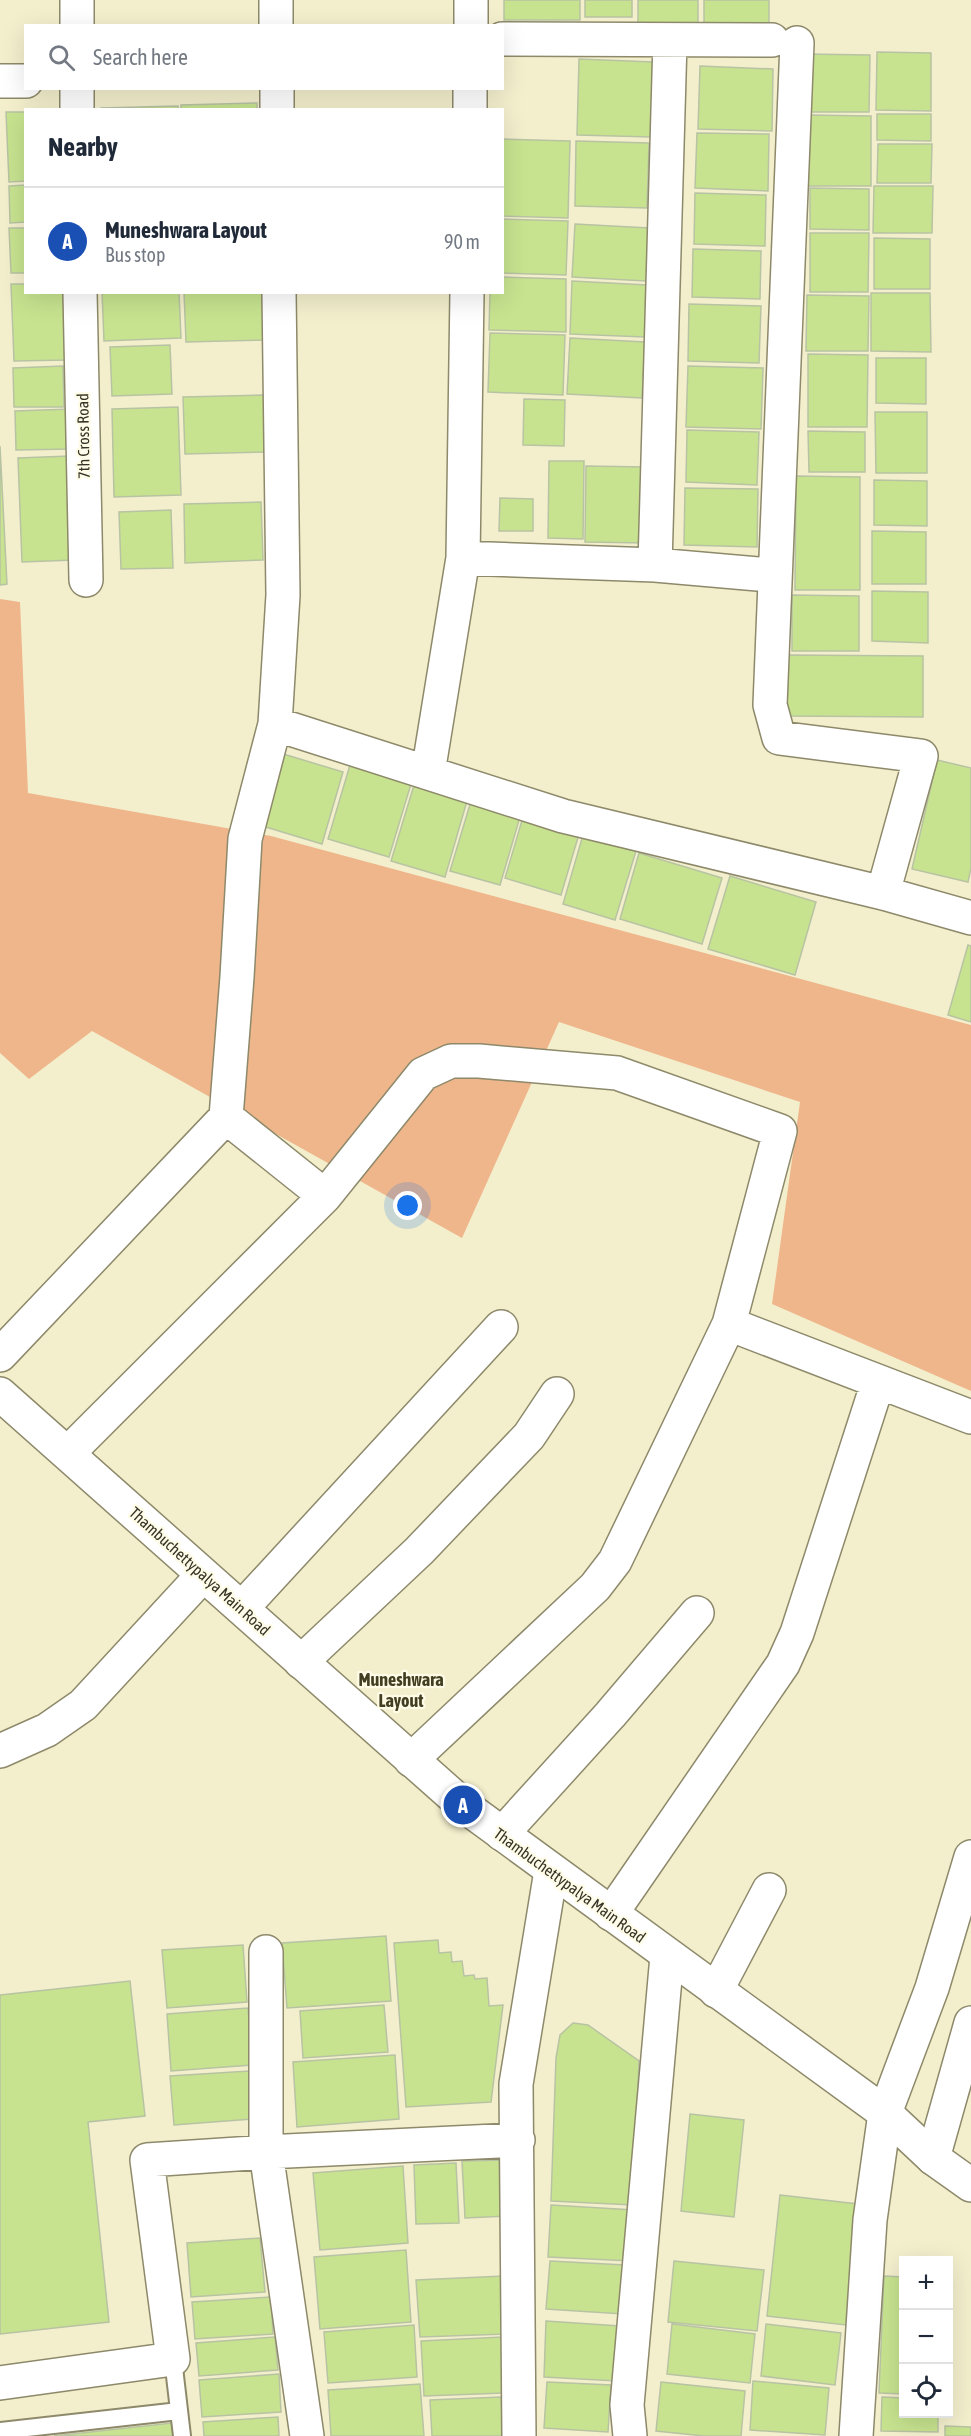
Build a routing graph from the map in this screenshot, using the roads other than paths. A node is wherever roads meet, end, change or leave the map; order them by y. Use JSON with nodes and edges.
{"nodes":[{"id":1,"x":77,"y":0,"type":"edge"},
{"id":2,"x":276,"y":0,"type":"edge"},
{"id":3,"x":471,"y":0,"type":"edge"},
{"id":4,"x":77,"y":24,"type":"edge"},
{"id":5,"x":276,"y":24,"type":"edge"},
{"id":6,"x":471,"y":24,"type":"edge"},
{"id":7,"x":504,"y":39,"type":"edge"},
{"id":8,"x":670,"y":40,"type":"junction"},
{"id":9,"x":0,"y":81,"type":"edge"},
{"id":10,"x":24,"y":81,"type":"edge"},
{"id":11,"x":77,"y":90,"type":"edge"},
{"id":12,"x":277,"y":90,"type":"edge"},
{"id":13,"x":470,"y":90,"type":"edge"},
{"id":14,"x":77,"y":108,"type":"edge"},
{"id":15,"x":277,"y":108,"type":"edge"},
{"id":16,"x":470,"y":108,"type":"edge"},
{"id":17,"x":81,"y":294,"type":"edge"},
{"id":18,"x":279,"y":294,"type":"edge"},
{"id":19,"x":467,"y":294,"type":"edge"},
{"id":20,"x":463,"y":558,"type":"junction"},
{"id":21,"x":655,"y":565,"type":"junction"},
{"id":22,"x":758,"y":574,"type":"dead end"},
{"id":23,"x":86,"y":580,"type":"dead end"},
{"id":24,"x":275,"y":724,"type":"junction"},
{"id":25,"x":428,"y":773,"type":"junction"},
{"id":26,"x":883,"y":893,"type":"junction"},
{"id":27,"x":971,"y":918,"type":"edge"},
{"id":28,"x":226,"y":1117,"type":"junction"},
{"id":29,"x":325,"y":1196,"type":"junction"},
{"id":30,"x":729,"y":1324,"type":"junction"},
{"id":31,"x":501,"y":1327,"type":"dead end"},
{"id":32,"x":0,"y":1355,"type":"edge"},
{"id":33,"x":878,"y":1382,"type":"junction"},
{"id":34,"x":0,"y":1394,"type":"edge"},
{"id":35,"x":557,"y":1394,"type":"dead end"},
{"id":36,"x":971,"y":1417,"type":"edge"},
{"id":37,"x":68,"y":1453,"type":"junction"},
{"id":38,"x":204,"y":1575,"type":"junction"},
{"id":39,"x":242,"y":1608,"type":"junction"},
{"id":40,"x":697,"y":1613,"type":"dead end"},
{"id":41,"x":301,"y":1662,"type":"junction"},
{"id":42,"x":0,"y":1751,"type":"edge"},
{"id":43,"x":411,"y":1760,"type":"junction"},
{"id":44,"x":502,"y":1834,"type":"junction"},
{"id":45,"x":971,"y":1857,"type":"edge"},
{"id":46,"x":551,"y":1871,"type":"junction"},
{"id":47,"x":769,"y":1890,"type":"dead end"},
{"id":48,"x":611,"y":1914,"type":"junction"},
{"id":49,"x":266,"y":1952,"type":"dead end"},
{"id":50,"x":667,"y":1956,"type":"junction"},
{"id":51,"x":716,"y":1991,"type":"junction"},
{"id":52,"x":971,"y":2023,"type":"edge"},
{"id":53,"x":885,"y":2113,"type":"junction"},
{"id":54,"x":518,"y":2140,"type":"junction"},
{"id":55,"x":266,"y":2152,"type":"junction"},
{"id":56,"x":933,"y":2158,"type":"junction"},
{"id":57,"x":971,"y":2185,"type":"edge"},
{"id":58,"x":173,"y":2359,"type":"junction"},
{"id":59,"x":0,"y":2383,"type":"edge"},
{"id":60,"x":179,"y":2411,"type":"junction"},
{"id":61,"x":0,"y":2431,"type":"edge"},
{"id":62,"x":182,"y":2436,"type":"edge"},
{"id":63,"x":307,"y":2436,"type":"edge"},
{"id":64,"x":519,"y":2436,"type":"edge"},
{"id":65,"x":630,"y":2436,"type":"edge"},
{"id":66,"x":856,"y":2436,"type":"edge"}],
"edges":[{"from":1,"to":4,"type":"street"},
{"from":2,"to":5,"type":"street"},
{"from":3,"to":6,"type":"street"},
{"from":7,"to":8,"type":"street"},
{"from":8,"to":21,"type":"street"},
{"from":8,"to":26,"type":"street"},
{"from":9,"to":10,"type":"street"},
{"from":11,"to":14,"type":"street"},
{"from":12,"to":15,"type":"street"},
{"from":13,"to":16,"type":"street"},
{"from":17,"to":23,"type":"street","name":"7th Cross Road"},
{"from":18,"to":24,"type":"street"},
{"from":19,"to":20,"type":"street"},
{"from":20,"to":21,"type":"street"},
{"from":20,"to":25,"type":"street"},
{"from":21,"to":22,"type":"street"},
{"from":24,"to":25,"type":"street"},
{"from":24,"to":28,"type":"street"},
{"from":25,"to":26,"type":"street"},
{"from":26,"to":27,"type":"street"},
{"from":28,"to":29,"type":"street"},
{"from":28,"to":32,"type":"street"},
{"from":29,"to":30,"type":"street"},
{"from":29,"to":37,"type":"street"},
{"from":30,"to":33,"type":"street"},
{"from":30,"to":43,"type":"street"},
{"from":31,"to":39,"type":"street"},
{"from":33,"to":36,"type":"street"},
{"from":33,"to":48,"type":"street"},
{"from":34,"to":37,"type":"street","name":"Thambuchettypalya Main Road"},
{"from":35,"to":41,"type":"street"},
{"from":37,"to":38,"type":"street","name":"Thambuchettypalya Main Road"},
{"from":38,"to":39,"type":"street","name":"Thambuchettypalya Main Road"},
{"from":38,"to":42,"type":"street"},
{"from":39,"to":41,"type":"street","name":"Thambuchettypalya Main Road"},
{"from":40,"to":44,"type":"street"},
{"from":41,"to":43,"type":"street","name":"Thambuchettypalya Main Road"},
{"from":43,"to":44,"type":"street","name":"Thambuchettypalya Main Road"},
{"from":44,"to":46,"type":"street","name":"Thambuchettypalya Main Road"},
{"from":45,"to":53,"type":"street"},
{"from":46,"to":48,"type":"street","name":"Thambuchettypalya Main Road"},
{"from":46,"to":54,"type":"street"},
{"from":47,"to":51,"type":"street"},
{"from":48,"to":50,"type":"street","name":"Thambuchettypalya Main Road"},
{"from":49,"to":55,"type":"street"},
{"from":50,"to":51,"type":"street","name":"Thambuchettypalya Main Road"},
{"from":50,"to":65,"type":"street"},
{"from":51,"to":53,"type":"street","name":"Thambuchettypalya Main Road"},
{"from":52,"to":56,"type":"street"},
{"from":53,"to":56,"type":"street","name":"Thambuchettypalya Main Road"},
{"from":53,"to":66,"type":"street"},
{"from":54,"to":55,"type":"street"},
{"from":54,"to":64,"type":"street"},
{"from":55,"to":58,"type":"street"},
{"from":55,"to":63,"type":"street"},
{"from":56,"to":57,"type":"street","name":"Thambuchettypalya Main Road"},
{"from":58,"to":59,"type":"street"},
{"from":58,"to":60,"type":"lane"},
{"from":60,"to":61,"type":"lane"},
{"from":60,"to":62,"type":"lane"}]}
